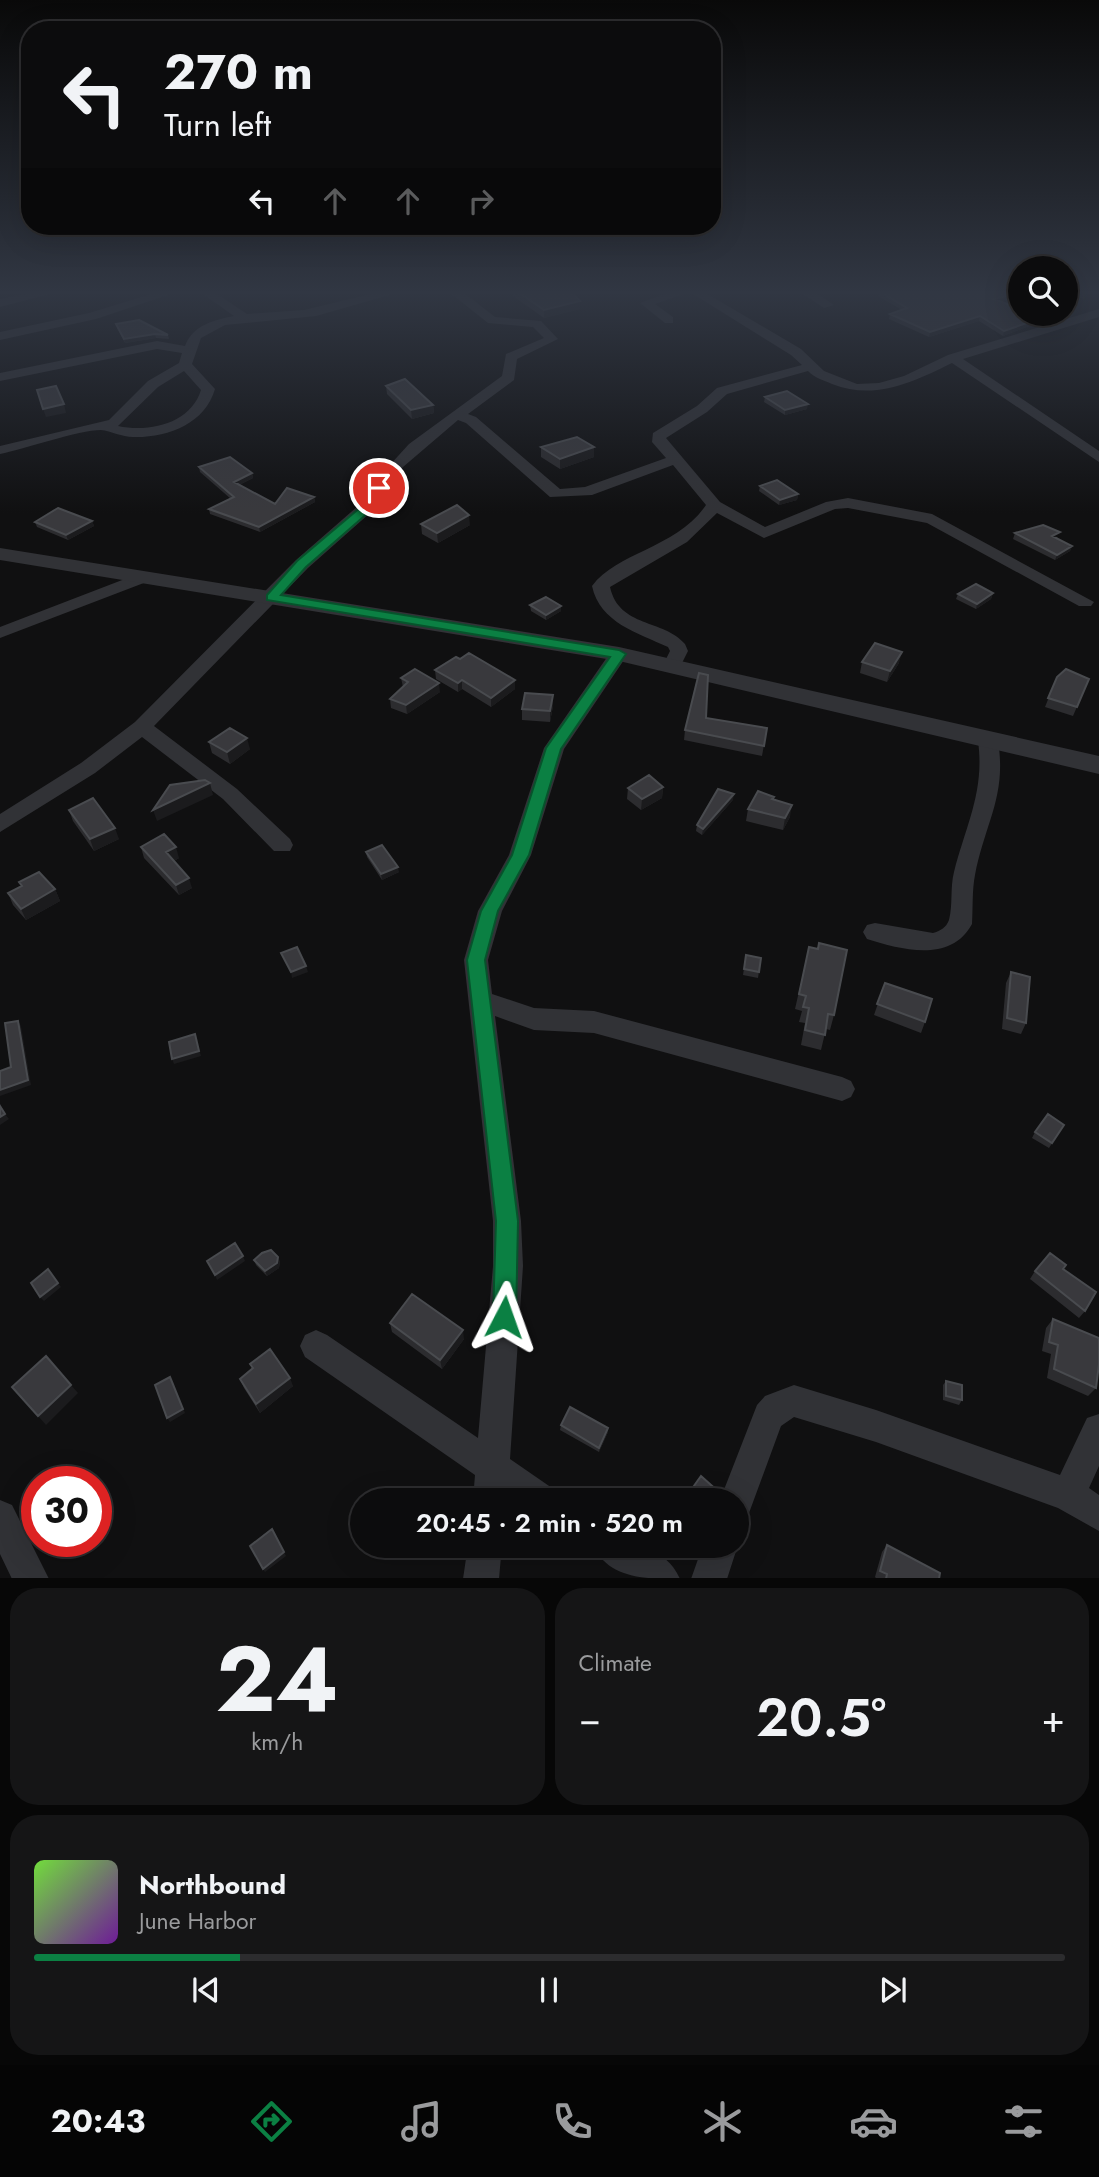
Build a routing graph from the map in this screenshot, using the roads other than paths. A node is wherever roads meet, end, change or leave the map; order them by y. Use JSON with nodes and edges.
{"nodes":[{"id":1,"x":56,"y":366,"type":"edge"},
{"id":2,"x":178,"y":366,"type":"edge"},
{"id":3,"x":193,"y":366,"type":"edge"},
{"id":4,"x":510,"y":366,"type":"edge"},
{"id":5,"x":811,"y":366,"type":"joint"},
{"id":6,"x":938,"y":366,"type":"edge"},
{"id":7,"x":964,"y":366,"type":"edge"},
{"id":8,"x":0,"y":377,"type":"edge"},
{"id":9,"x":458,"y":415,"type":"junction"},
{"id":10,"x":106,"y":427,"type":"junction"},
{"id":11,"x":0,"y":450,"type":"edge"},
{"id":12,"x":1099,"y":458,"type":"edge"},
{"id":13,"x":676,"y":459,"type":"junction"},
{"id":14,"x":713,"y":505,"type":"junction"},
{"id":15,"x":0,"y":554,"type":"edge"},
{"id":16,"x":143,"y":577,"type":"junction"},
{"id":17,"x":272,"y":598,"type":"junction"},
{"id":18,"x":1085,"y":602,"type":"dead end"},
{"id":19,"x":0,"y":633,"type":"edge"},
{"id":20,"x":619,"y":654,"type":"junction"},
{"id":21,"x":672,"y":664,"type":"junction"},
{"id":22,"x":142,"y":727,"type":"junction"},
{"id":23,"x":988,"y":741,"type":"junction"},
{"id":24,"x":1099,"y":765,"type":"edge"},
{"id":25,"x":0,"y":824,"type":"edge"},
{"id":26,"x":282,"y":845,"type":"dead end"},
{"id":27,"x":875,"y":932,"type":"dead end"},
{"id":28,"x":482,"y":1001,"type":"junction"},
{"id":29,"x":842,"y":1089,"type":"dead end"},
{"id":30,"x":316,"y":1346,"type":"dead end"},
{"id":31,"x":1099,"y":1430,"type":"edge"},
{"id":32,"x":492,"y":1485,"type":"edge"},
{"id":33,"x":742,"y":1488,"type":"edge"},
{"id":34,"x":1069,"y":1494,"type":"junction"},
{"id":35,"x":1099,"y":1514,"type":"edge"},
{"id":36,"x":0,"y":1517,"type":"edge"},
{"id":37,"x":483,"y":1558,"type":"edge"},
{"id":38,"x":630,"y":1558,"type":"edge"},
{"id":39,"x":716,"y":1558,"type":"edge"},
{"id":40,"x":31,"y":1578,"type":"edge"},
{"id":41,"x":481,"y":1578,"type":"edge"},
{"id":42,"x":662,"y":1578,"type":"edge"},
{"id":43,"x":709,"y":1578,"type":"edge"}],
"edges":[{"from":1,"to":8,"type":"street"},
{"from":2,"to":10,"type":"street"},
{"from":3,"to":10,"type":"street"},
{"from":4,"to":9,"type":"street"},
{"from":5,"to":6,"type":"street"},
{"from":5,"to":13,"type":"street"},
{"from":7,"to":12,"type":"street"},
{"from":9,"to":13,"type":"street"},
{"from":9,"to":17,"type":"street"},
{"from":10,"to":11,"type":"street"},
{"from":13,"to":14,"type":"street"},
{"from":14,"to":18,"type":"street"},
{"from":14,"to":21,"type":"street"},
{"from":15,"to":16,"type":"street"},
{"from":16,"to":17,"type":"street"},
{"from":16,"to":19,"type":"street"},
{"from":17,"to":20,"type":"street"},
{"from":17,"to":22,"type":"street"},
{"from":20,"to":21,"type":"street"},
{"from":20,"to":28,"type":"street"},
{"from":21,"to":23,"type":"street"},
{"from":22,"to":25,"type":"street"},
{"from":22,"to":26,"type":"street"},
{"from":23,"to":24,"type":"street"},
{"from":23,"to":27,"type":"street"},
{"from":28,"to":29,"type":"street"},
{"from":28,"to":32,"type":"street"},
{"from":30,"to":32,"type":"street"},
{"from":31,"to":34,"type":"street"},
{"from":33,"to":34,"type":"street"},
{"from":34,"to":35,"type":"street"},
{"from":36,"to":40,"type":"street"},
{"from":37,"to":41,"type":"street"},
{"from":38,"to":42,"type":"street"},
{"from":39,"to":43,"type":"street"}]}
